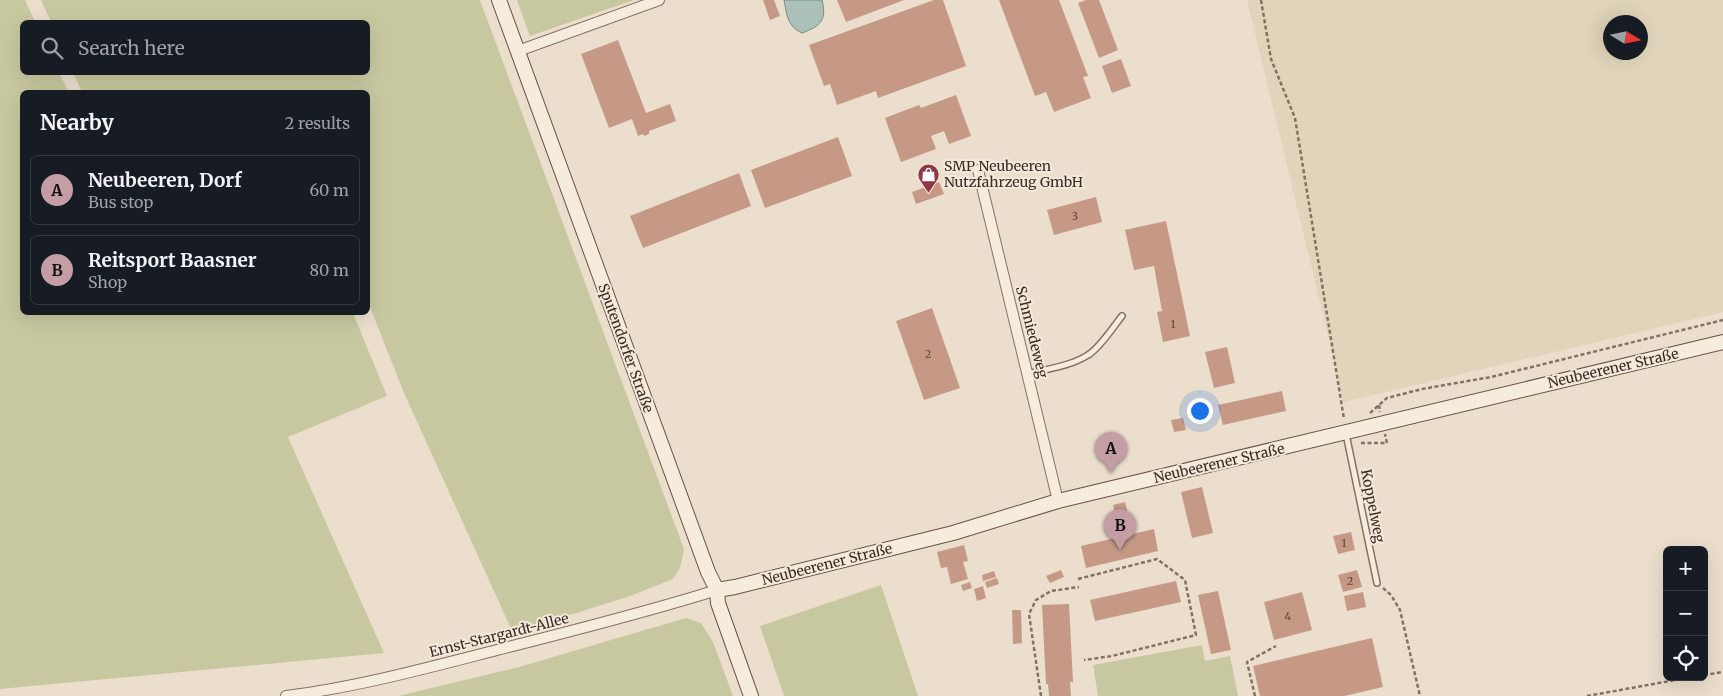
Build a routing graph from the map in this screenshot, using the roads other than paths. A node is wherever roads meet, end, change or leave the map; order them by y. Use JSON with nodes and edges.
{"nodes":[{"id":1,"x":499,"y":0,"type":"edge"},
{"id":2,"x":659,"y":0,"type":"edge"},
{"id":3,"x":518,"y":51,"type":"junction"},
{"id":4,"x":978,"y":170,"type":"dead end"},
{"id":5,"x":1122,"y":316,"type":"dead end"},
{"id":6,"x":1723,"y":342,"type":"edge"},
{"id":7,"x":1028,"y":374,"type":"junction"},
{"id":8,"x":1346,"y":433,"type":"junction"},
{"id":9,"x":1058,"y":501,"type":"junction"},
{"id":10,"x":1377,"y":583,"type":"road end"},
{"id":11,"x":716,"y":590,"type":"junction"},
{"id":12,"x":286,"y":696,"type":"edge"},
{"id":13,"x":751,"y":696,"type":"edge"}],
"edges":[{"from":1,"to":3,"type":"main road","name":"Sputendorfer Straße"},
{"from":2,"to":3,"type":"street"},
{"from":3,"to":11,"type":"main road","name":"Sputendorfer Straße"},
{"from":4,"to":7,"type":"street","name":"Schmiedeweg"},
{"from":5,"to":7,"type":"lane"},
{"from":6,"to":8,"type":"main road","name":"Neubeerener Straße"},
{"from":7,"to":9,"type":"street","name":"Schmiedeweg"},
{"from":8,"to":9,"type":"main road","name":"Neubeerener Straße"},
{"from":8,"to":10,"type":"lane","name":"Koppelweg"},
{"from":9,"to":11,"type":"main road","name":"Neubeerener Straße"},
{"from":11,"to":12,"type":"street","name":"Ernst-Stargardt-Allee"},
{"from":11,"to":13,"type":"main road","name":"Sputendorfer Straße"}]}
